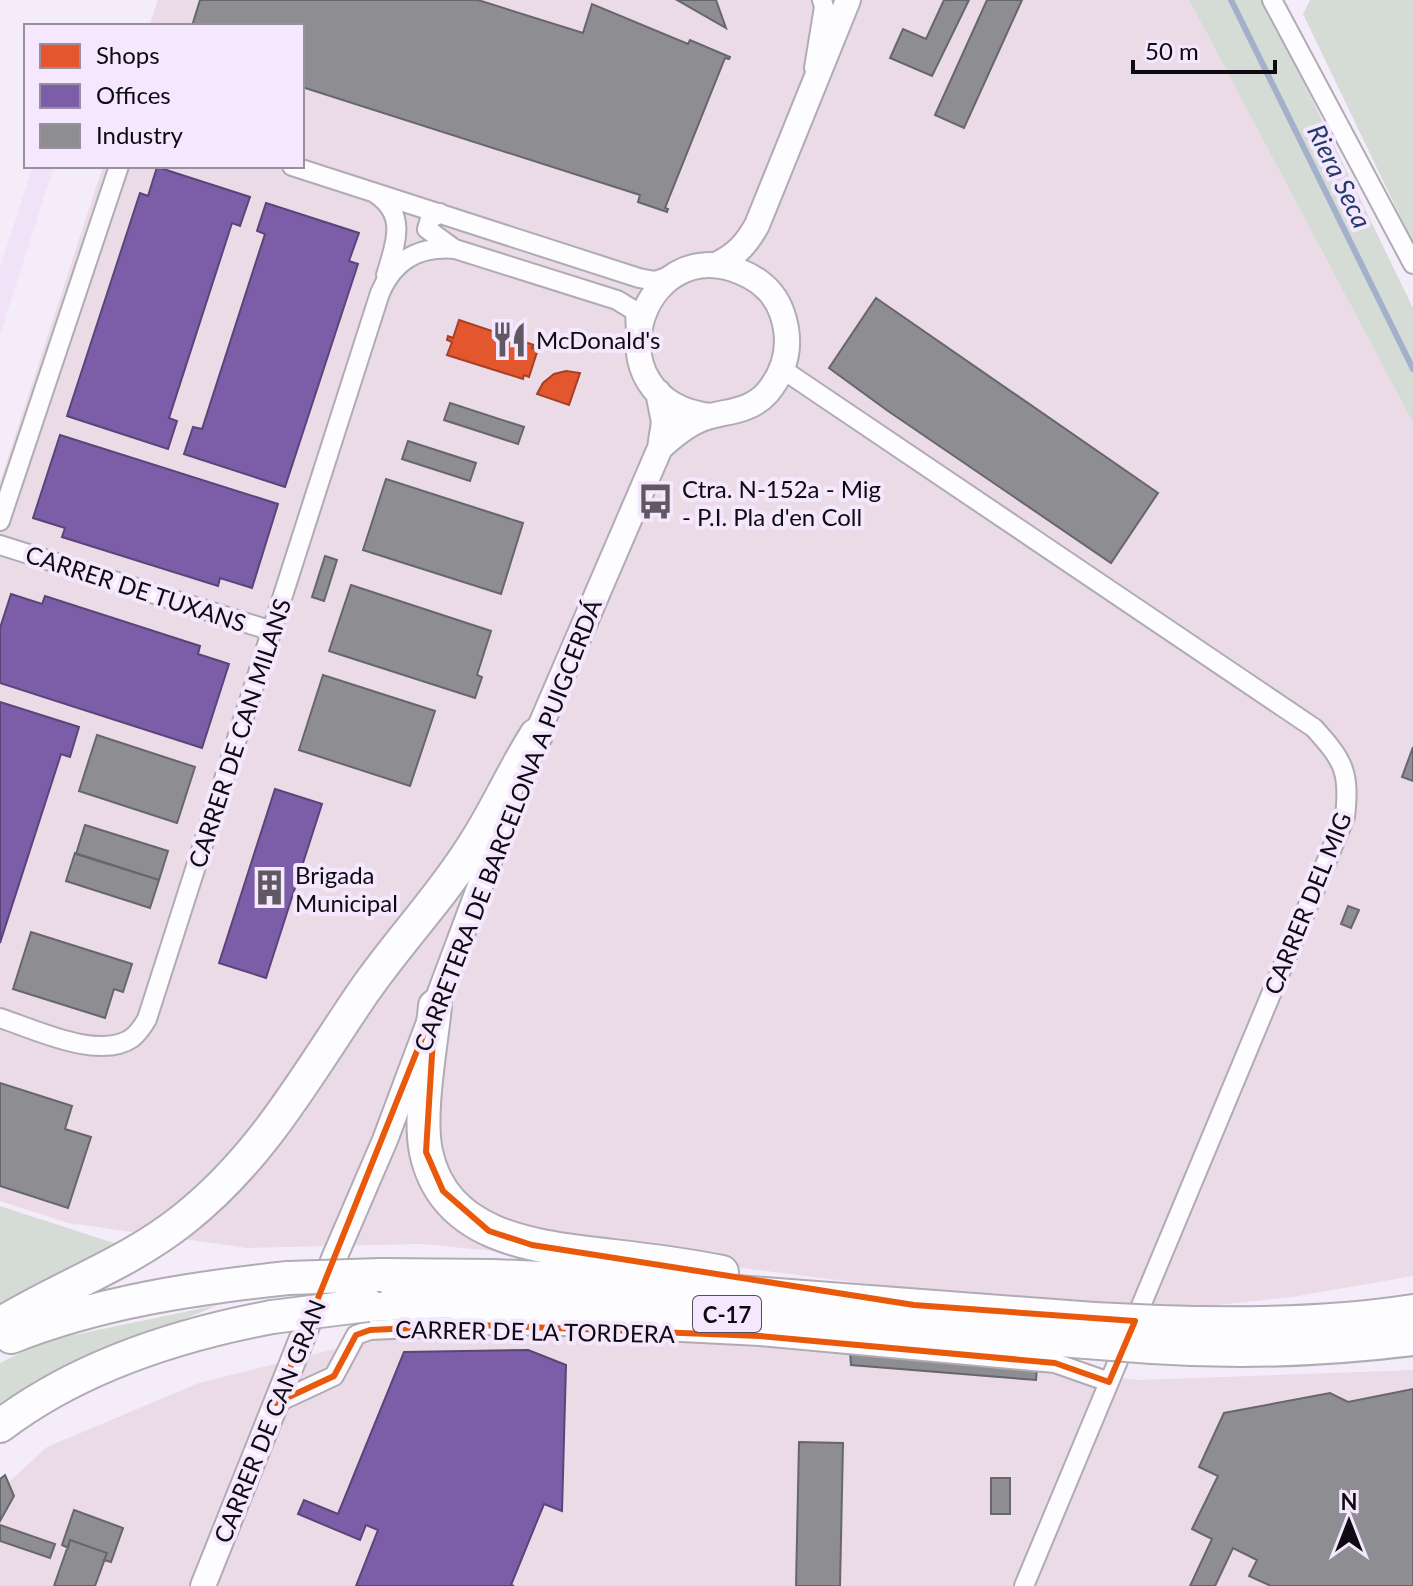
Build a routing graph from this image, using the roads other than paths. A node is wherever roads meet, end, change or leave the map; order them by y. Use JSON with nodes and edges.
{"nodes":[{"id":1,"x":822,"y":0,"type":"edge"},
{"id":2,"x":848,"y":0,"type":"edge"},
{"id":3,"x":1289,"y":0,"type":"edge"},
{"id":4,"x":1276,"y":9,"type":"edge"},
{"id":5,"x":808,"y":99,"type":"junction"},
{"id":6,"x":118,"y":168,"type":"edge"},
{"id":7,"x":298,"y":168,"type":"edge"},
{"id":8,"x":372,"y":192,"type":"junction"},
{"id":9,"x":440,"y":213,"type":"junction"},
{"id":10,"x":757,"y":225,"type":"junction"},
{"id":11,"x":455,"y":249,"type":"junction"},
{"id":12,"x":1413,"y":264,"type":"edge"},
{"id":13,"x":716,"y":265,"type":"junction"},
{"id":14,"x":676,"y":274,"type":"junction"},
{"id":15,"x":763,"y":284,"type":"junction"},
{"id":16,"x":380,"y":293,"type":"junction"},
{"id":17,"x":637,"y":340,"type":"junction"},
{"id":18,"x":782,"y":369,"type":"junction"},
{"id":19,"x":658,"y":392,"type":"junction"},
{"id":20,"x":710,"y":416,"type":"junction"},
{"id":21,"x":660,"y":448,"type":"junction"},
{"id":22,"x":0,"y":521,"type":"edge"},
{"id":23,"x":0,"y":545,"type":"edge"},
{"id":24,"x":272,"y":631,"type":"junction"},
{"id":25,"x":536,"y":735,"type":"junction"},
{"id":26,"x":435,"y":1006,"type":"junction"},
{"id":27,"x":0,"y":1018,"type":"edge"},
{"id":28,"x":335,"y":1256,"type":"joint"},
{"id":29,"x":1413,"y":1303,"type":"edge"},
{"id":30,"x":914,"y":1305,"type":"junction"},
{"id":31,"x":1364,"y":1318,"type":"junction"},
{"id":32,"x":0,"y":1324,"type":"edge"},
{"id":33,"x":1090,"y":1331,"type":"junction"},
{"id":34,"x":1413,"y":1332,"type":"edge"},
{"id":35,"x":1156,"y":1335,"type":"junction"},
{"id":36,"x":0,"y":1341,"type":"edge"},
{"id":37,"x":1109,"y":1382,"type":"junction"},
{"id":38,"x":276,"y":1403,"type":"junction"},
{"id":39,"x":0,"y":1426,"type":"edge"},
{"id":40,"x":203,"y":1586,"type":"edge"},
{"id":41,"x":1024,"y":1586,"type":"edge"}],
"edges":[{"from":1,"to":5,"type":"street"},
{"from":2,"to":5,"type":"main road"},
{"from":3,"to":4,"type":"street"},
{"from":4,"to":12,"type":"street"},
{"from":5,"to":10,"type":"main road"},
{"from":6,"to":22,"type":"street"},
{"from":7,"to":8,"type":"street"},
{"from":8,"to":9,"type":"street"},
{"from":8,"to":16,"type":"street","name":"CARRER DE CAN MILANS"},
{"from":9,"to":11,"type":"street","name":"CARRER DE CAN MILANS"},
{"from":9,"to":14,"type":"street"},
{"from":10,"to":13,"type":"main road"},
{"from":10,"to":15,"type":"main road"},
{"from":11,"to":16,"type":"street","name":"CARRER DE CAN MILANS"},
{"from":11,"to":17,"type":"street","name":"CARRER DE CAN MILANS"},
{"from":13,"to":14,"type":"main road"},
{"from":13,"to":15,"type":"main road"},
{"from":14,"to":17,"type":"main road"},
{"from":15,"to":18,"type":"main road"},
{"from":16,"to":24,"type":"street","name":"CARRER DE CAN MILANS"},
{"from":17,"to":19,"type":"main road"},
{"from":18,"to":20,"type":"main road"},
{"from":18,"to":37,"type":"street","name":"CARRER DEL MIG"},
{"from":19,"to":20,"type":"main road"},
{"from":19,"to":21,"type":"main road","name":"CARRETERA DE BARCELONA A PUIGCERDÁ"},
{"from":20,"to":21,"type":"main road"},
{"from":21,"to":25,"type":"main road","name":"CARRETERA DE BARCELONA A PUIGCERDÁ"},
{"from":23,"to":24,"type":"street","name":"CARRER DE TUXANS"},
{"from":24,"to":27,"type":"street","name":"CARRER DE CAN MILANS"},
{"from":25,"to":26,"type":"main road","name":"CARRETERA DE BARCELONA A PUIGCERDÁ"},
{"from":25,"to":32,"type":"highway"},
{"from":26,"to":28,"type":"main road","name":"CARRETERA DE BARCELONA A PUIGCERDÁ"},
{"from":26,"to":30,"type":"highway"},
{"from":28,"to":38,"type":"main road","name":"CARRER DE CAN GRAN"},
{"from":29,"to":31,"type":"highway"},
{"from":30,"to":33,"type":"highway","number":"C-17"},
{"from":30,"to":36,"type":"highway","number":"C-17","bridge":true},
{"from":31,"to":34,"type":"highway","number":"C-17"},
{"from":31,"to":35,"type":"highway","number":"C-17"},
{"from":33,"to":35,"type":"highway","number":"C-17","bridge":true},
{"from":33,"to":39,"type":"highway","number":"C-17","bridge":true},
{"from":34,"to":35,"type":"highway","number":"C-17"},
{"from":37,"to":38,"type":"street","name":"CARRER DE LA TORDERA"},
{"from":37,"to":41,"type":"street","name":"CARRER DEL MIG"},
{"from":38,"to":40,"type":"main road","name":"CARRER DE CAN GRAN"}]}
